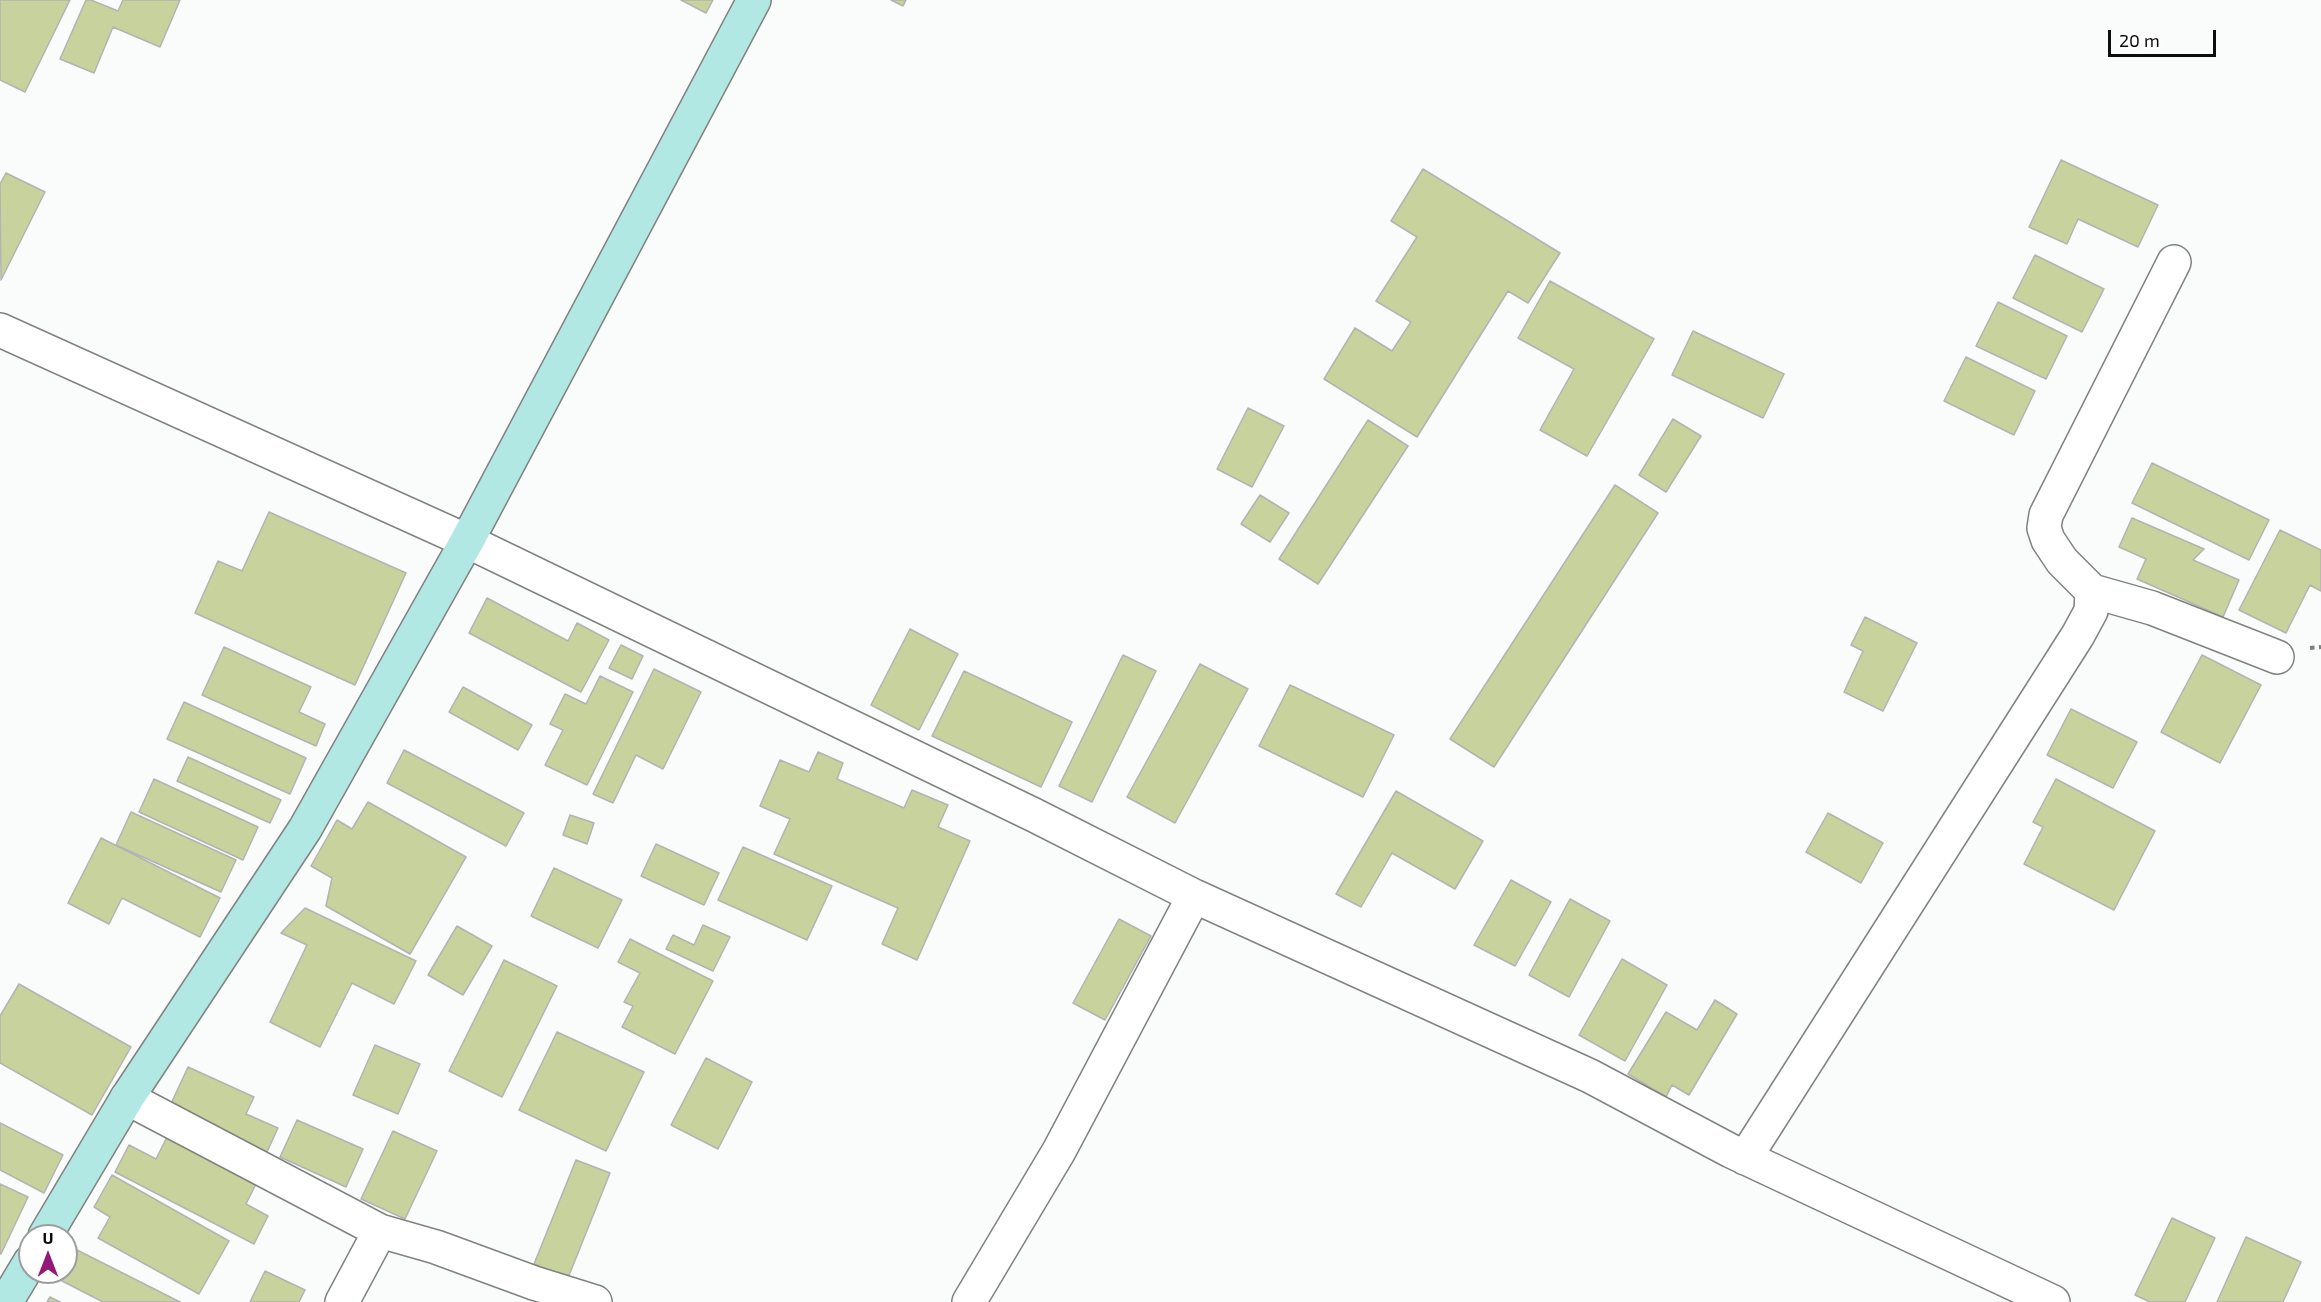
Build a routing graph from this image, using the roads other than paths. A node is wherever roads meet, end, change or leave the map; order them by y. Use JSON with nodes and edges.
{"nodes":[{"id":1,"x":754,"y":0,"type":"edge"},
{"id":2,"x":2174,"y":262,"type":"dead end"},
{"id":3,"x":0,"y":330,"type":"edge"},
{"id":4,"x":467,"y":541,"type":"junction"},
{"id":5,"x":2092,"y":591,"type":"junction"},
{"id":6,"x":2277,"y":657,"type":"dead end"},
{"id":7,"x":1194,"y":896,"type":"junction"},
{"id":8,"x":127,"y":1098,"type":"junction"},
{"id":9,"x":1745,"y":1158,"type":"junction"},
{"id":10,"x":52,"y":1224,"type":"edge"},
{"id":11,"x":380,"y":1231,"type":"junction"},
{"id":12,"x":18,"y":1282,"type":"edge"},
{"id":13,"x":6,"y":1302,"type":"edge"},
{"id":14,"x":342,"y":1302,"type":"edge"},
{"id":15,"x":595,"y":1302,"type":"edge"},
{"id":16,"x":969,"y":1302,"type":"edge"},
{"id":17,"x":2053,"y":1302,"type":"edge"}],
"edges":[{"from":1,"to":4,"type":"main road"},
{"from":2,"to":5,"type":"street"},
{"from":3,"to":4,"type":"street"},
{"from":4,"to":7,"type":"street"},
{"from":4,"to":8,"type":"main road"},
{"from":5,"to":6,"type":"street"},
{"from":5,"to":9,"type":"street"},
{"from":7,"to":9,"type":"street"},
{"from":7,"to":16,"type":"street"},
{"from":8,"to":10,"type":"main road"},
{"from":8,"to":11,"type":"street"},
{"from":9,"to":17,"type":"street"},
{"from":11,"to":14,"type":"street"},
{"from":11,"to":15,"type":"street"},
{"from":12,"to":13,"type":"main road"}]}
